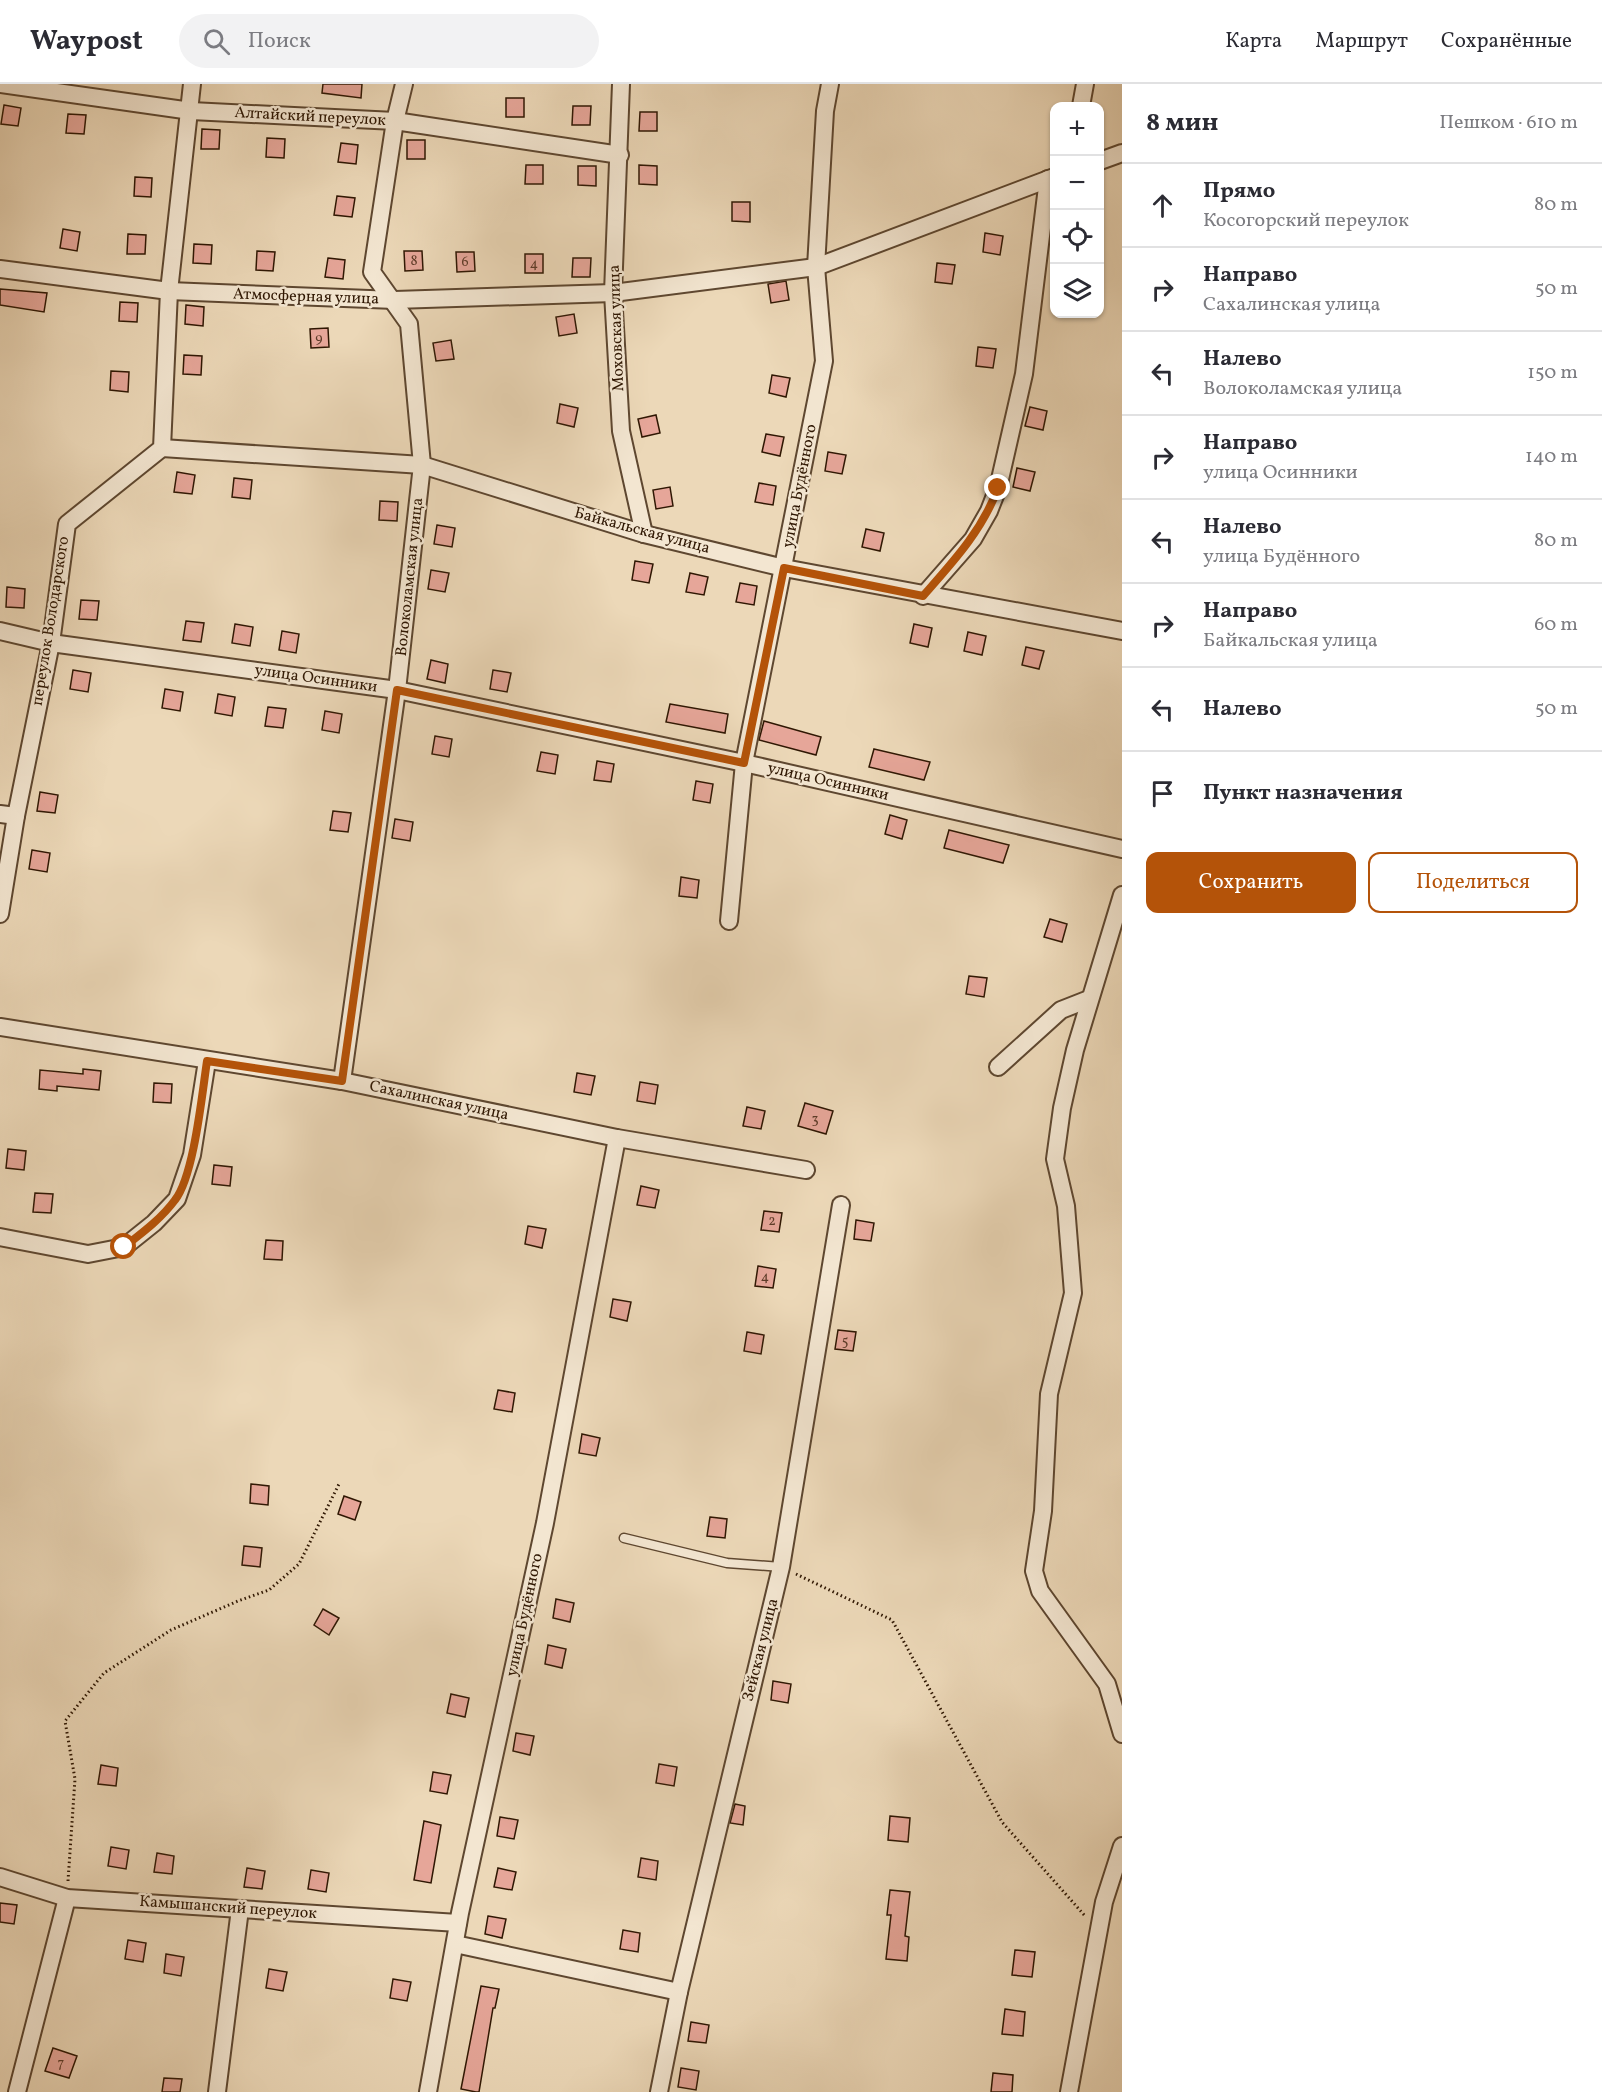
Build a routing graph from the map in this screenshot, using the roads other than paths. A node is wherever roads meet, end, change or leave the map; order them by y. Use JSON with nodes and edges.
{"nodes":[{"id":1,"x":0,"y":84,"type":"edge"},
{"id":2,"x":192,"y":84,"type":"edge"},
{"id":3,"x":404,"y":84,"type":"edge"},
{"id":4,"x":621,"y":84,"type":"edge"},
{"id":5,"x":830,"y":84,"type":"edge"},
{"id":6,"x":1085,"y":84,"type":"edge"},
{"id":7,"x":1082,"y":102,"type":"edge"},
{"id":8,"x":191,"y":111,"type":"junction"},
{"id":9,"x":394,"y":121,"type":"junction"},
{"id":10,"x":1122,"y":153,"type":"edge"},
{"id":11,"x":620,"y":155,"type":"junction"},
{"id":12,"x":1104,"y":160,"type":"edge"},
{"id":13,"x":1050,"y":178,"type":"edge"},
{"id":14,"x":1050,"y":185,"type":"edge"},
{"id":15,"x":816,"y":267,"type":"junction"},
{"id":16,"x":0,"y":269,"type":"edge"},
{"id":17,"x":169,"y":291,"type":"junction"},
{"id":18,"x":613,"y":292,"type":"junction"},
{"id":19,"x":395,"y":300,"type":"junction"},
{"id":20,"x":162,"y":448,"type":"junction"},
{"id":21,"x":422,"y":465,"type":"junction"},
{"id":22,"x":644,"y":534,"type":"junction"},
{"id":23,"x":784,"y":568,"type":"junction"},
{"id":24,"x":923,"y":596,"type":"junction"},
{"id":25,"x":0,"y":631,"type":"edge"},
{"id":26,"x":1122,"y":631,"type":"edge"},
{"id":27,"x":51,"y":643,"type":"junction"},
{"id":28,"x":397,"y":690,"type":"junction"},
{"id":29,"x":744,"y":763,"type":"junction"},
{"id":30,"x":8,"y":815,"type":"edge"},
{"id":31,"x":1122,"y":849,"type":"edge"},
{"id":32,"x":1122,"y":895,"type":"edge"},
{"id":33,"x":0,"y":914,"type":"edge"},
{"id":34,"x":729,"y":921,"type":"dead end"},
{"id":35,"x":1089,"y":999,"type":"junction"},
{"id":36,"x":0,"y":1027,"type":"edge"},
{"id":37,"x":207,"y":1061,"type":"junction"},
{"id":38,"x":998,"y":1067,"type":"dead end"},
{"id":39,"x":342,"y":1081,"type":"junction"},
{"id":40,"x":617,"y":1138,"type":"junction"},
{"id":41,"x":806,"y":1170,"type":"dead end"},
{"id":42,"x":841,"y":1204,"type":"dead end"},
{"id":43,"x":0,"y":1237,"type":"edge"},
{"id":44,"x":624,"y":1538,"type":"dead end"},
{"id":45,"x":781,"y":1567,"type":"junction"},
{"id":46,"x":1122,"y":1734,"type":"edge"},
{"id":47,"x":1122,"y":1846,"type":"edge"},
{"id":48,"x":0,"y":1877,"type":"edge"},
{"id":49,"x":68,"y":1898,"type":"junction"},
{"id":50,"x":240,"y":1909,"type":"junction"},
{"id":51,"x":458,"y":1923,"type":"junction"},
{"id":52,"x":455,"y":1944,"type":"junction"},
{"id":53,"x":679,"y":1992,"type":"junction"},
{"id":54,"x":17,"y":2092,"type":"edge"},
{"id":55,"x":217,"y":2092,"type":"edge"},
{"id":56,"x":428,"y":2092,"type":"edge"},
{"id":57,"x":659,"y":2092,"type":"edge"},
{"id":58,"x":1069,"y":2092,"type":"edge"}],
"edges":[{"from":1,"to":8,"type":"street","name":"Алтайский переулок"},
{"from":2,"to":8,"type":"street"},
{"from":3,"to":9,"type":"street","name":"Волоколамская улица"},
{"from":4,"to":11,"type":"street","name":"Моховская улица"},
{"from":5,"to":15,"type":"street","name":"улица Будённого"},
{"from":6,"to":7,"type":"street"},
{"from":8,"to":9,"type":"street","name":"Алтайский переулок"},
{"from":8,"to":17,"type":"street"},
{"from":9,"to":11,"type":"street","name":"Алтайский переулок"},
{"from":9,"to":19,"type":"street","name":"Волоколамская улица"},
{"from":10,"to":12,"type":"street"},
{"from":11,"to":18,"type":"street","name":"Моховская улица"},
{"from":13,"to":15,"type":"street","name":"Атмосферная улица"},
{"from":14,"to":24,"type":"street"},
{"from":15,"to":18,"type":"street","name":"Атмосферная улица"},
{"from":15,"to":23,"type":"street","name":"улица Будённого"},
{"from":16,"to":17,"type":"street","name":"Атмосферная улица"},
{"from":17,"to":19,"type":"street","name":"Атмосферная улица"},
{"from":17,"to":20,"type":"street"},
{"from":18,"to":19,"type":"street","name":"Атмосферная улица"},
{"from":18,"to":22,"type":"street","name":"Моховская улица"},
{"from":19,"to":21,"type":"street","name":"Волоколамская улица"},
{"from":20,"to":21,"type":"street","name":"Байкальская улица"},
{"from":20,"to":27,"type":"street","name":"переулок Володарского"},
{"from":21,"to":22,"type":"street","name":"Байкальская улица"},
{"from":21,"to":28,"type":"street","name":"Волоколамская улица"},
{"from":22,"to":23,"type":"street","name":"Байкальская улица"},
{"from":23,"to":24,"type":"street","name":"Байкальская улица"},
{"from":23,"to":29,"type":"street","name":"улица Будённого"},
{"from":24,"to":26,"type":"street","name":"Байкальская улица"},
{"from":25,"to":27,"type":"street","name":"улица Осинники"},
{"from":27,"to":28,"type":"street","name":"улица Осинники"},
{"from":27,"to":30,"type":"street","name":"переулок Володарского"},
{"from":28,"to":29,"type":"street","name":"улица Осинники"},
{"from":28,"to":39,"type":"street","name":"Волоколамская улица"},
{"from":29,"to":31,"type":"street","name":"улица Осинники"},
{"from":29,"to":34,"type":"street","name":"улица Будённого"},
{"from":30,"to":33,"type":"street","name":"переулок Володарского"},
{"from":32,"to":35,"type":"street"},
{"from":35,"to":38,"type":"street"},
{"from":35,"to":46,"type":"street"},
{"from":36,"to":37,"type":"street","name":"Сахалинская улица"},
{"from":37,"to":39,"type":"street","name":"Сахалинская улица"},
{"from":37,"to":43,"type":"street"},
{"from":39,"to":40,"type":"street","name":"Сахалинская улица"},
{"from":40,"to":41,"type":"street","name":"Сахалинская улица"},
{"from":40,"to":51,"type":"street","name":"улица Будённого"},
{"from":42,"to":45,"type":"street","name":"Зейская улица"},
{"from":44,"to":45,"type":"lane"},
{"from":45,"to":53,"type":"street","name":"Зейская улица"},
{"from":47,"to":58,"type":"street"},
{"from":48,"to":49,"type":"street","name":"Камышанский переулок"},
{"from":49,"to":50,"type":"street","name":"Камышанский переулок"},
{"from":49,"to":54,"type":"street"},
{"from":50,"to":51,"type":"street","name":"Камышанский переулок"},
{"from":50,"to":55,"type":"street"},
{"from":51,"to":52,"type":"street","name":"улица Будённого"},
{"from":52,"to":53,"type":"street"},
{"from":52,"to":56,"type":"street","name":"улица Будённого"},
{"from":53,"to":57,"type":"street","name":"Зейская улица"}]}
